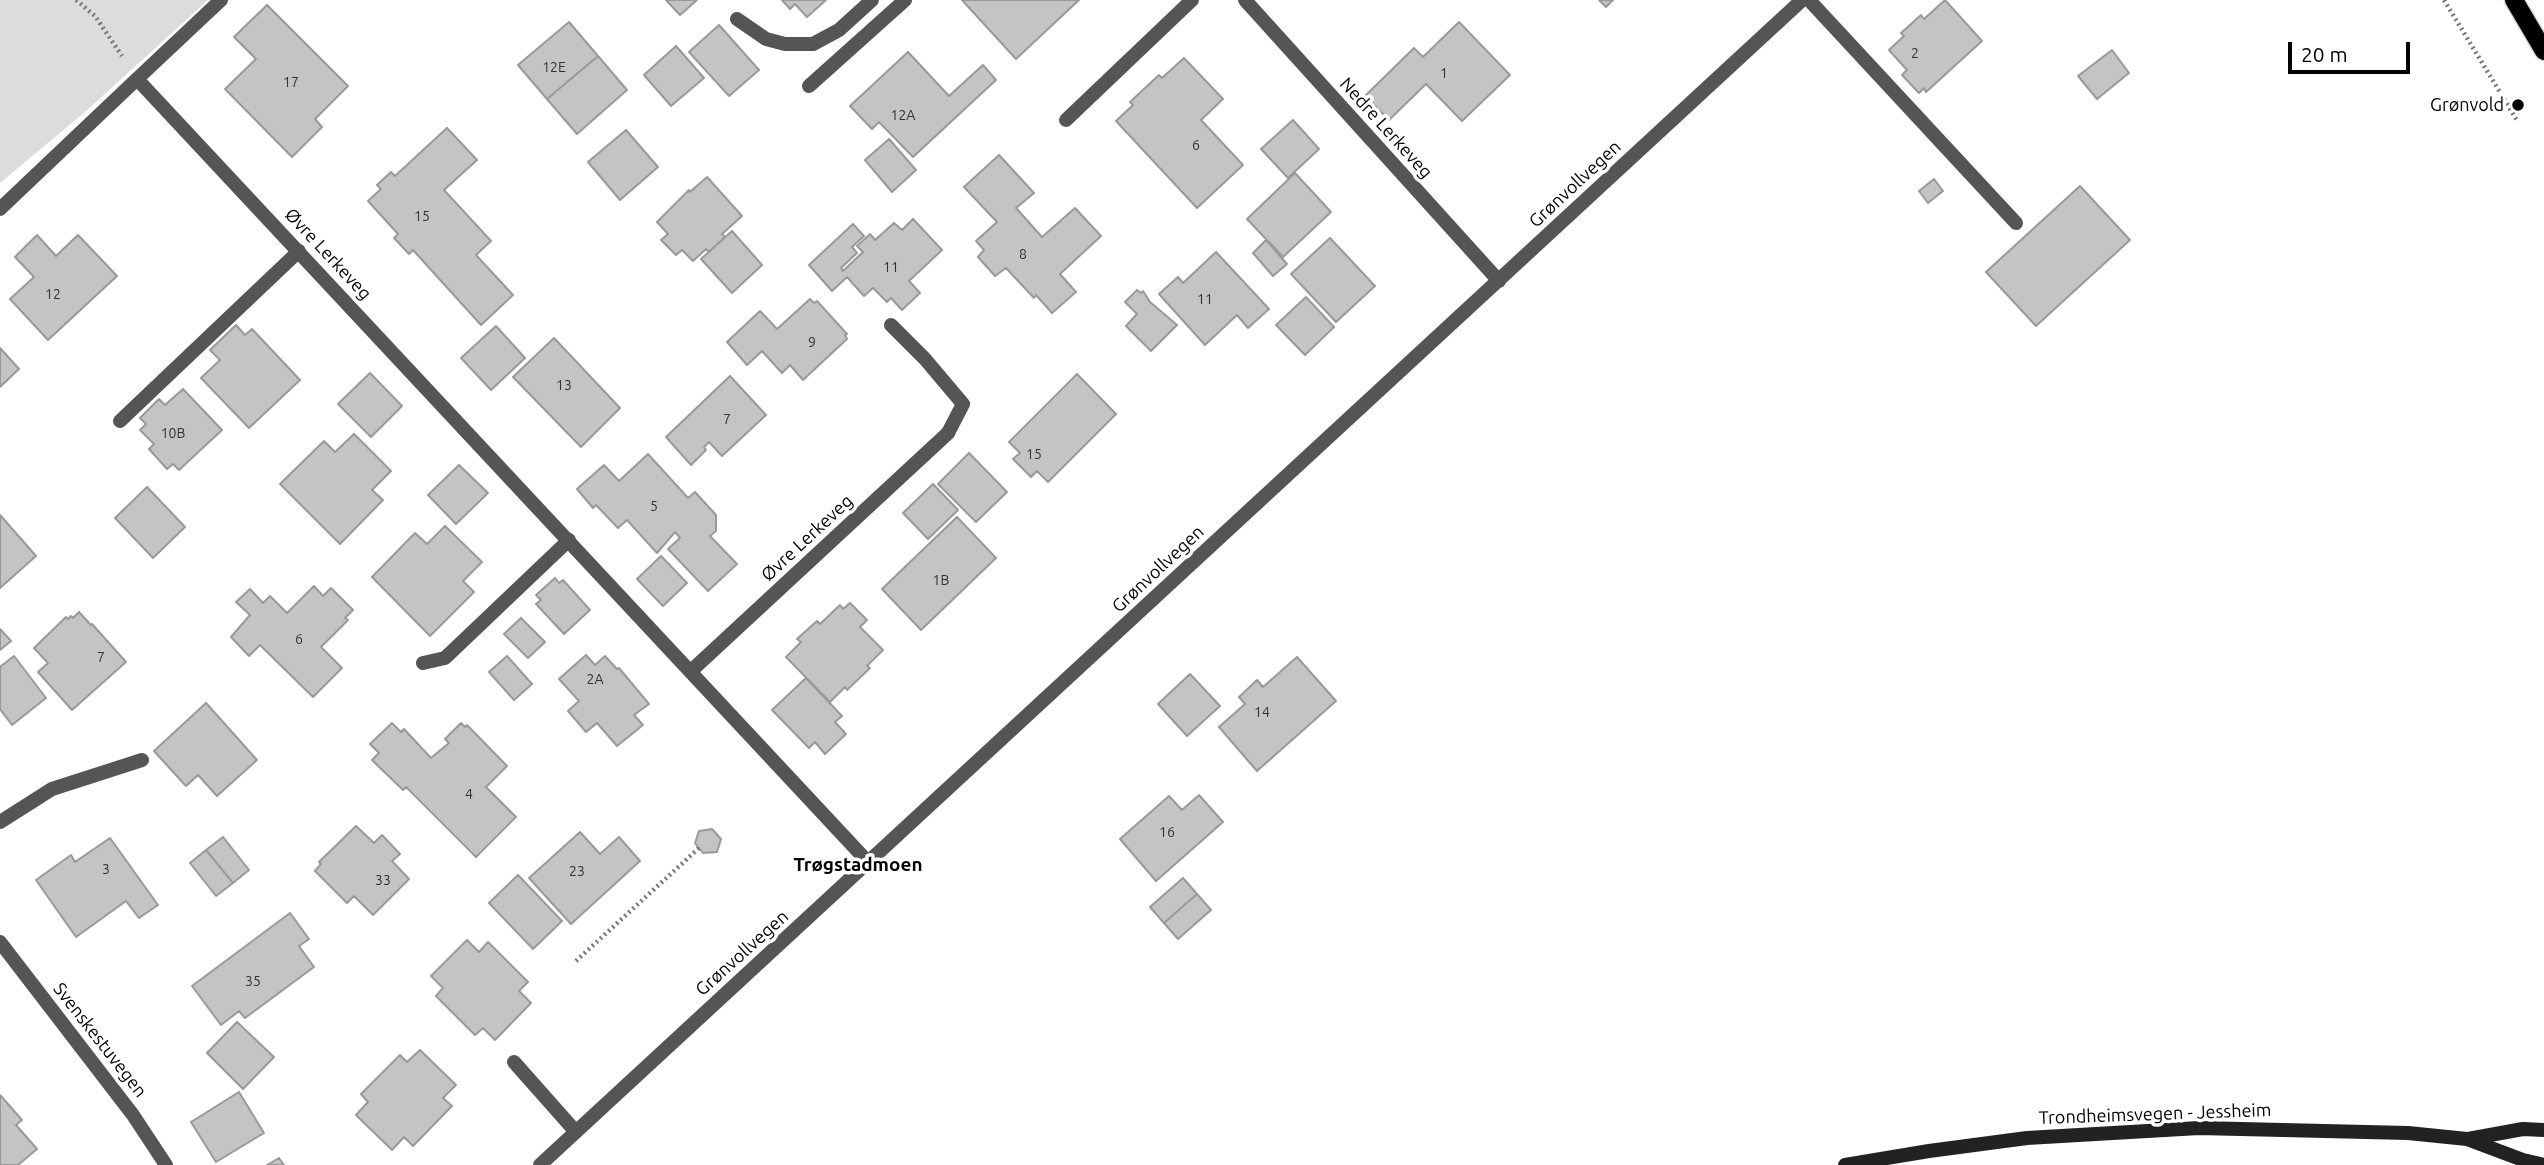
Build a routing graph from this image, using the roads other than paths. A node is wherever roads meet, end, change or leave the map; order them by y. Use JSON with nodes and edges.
{"nodes":[{"id":1,"x":221,"y":0,"type":"edge"},
{"id":2,"x":872,"y":0,"type":"edge"},
{"id":3,"x":905,"y":0,"type":"edge"},
{"id":4,"x":1192,"y":0,"type":"edge"},
{"id":5,"x":1245,"y":0,"type":"edge"},
{"id":6,"x":1802,"y":0,"type":"edge"},
{"id":7,"x":1810,"y":0,"type":"edge"},
{"id":8,"x":2514,"y":0,"type":"edge"},
{"id":9,"x":737,"y":19,"type":"dead end"},
{"id":10,"x":2544,"y":51,"type":"edge"},
{"id":11,"x":138,"y":79,"type":"junction"},
{"id":12,"x":809,"y":86,"type":"dead end"},
{"id":13,"x":1066,"y":120,"type":"dead end"},
{"id":14,"x":0,"y":209,"type":"edge"},
{"id":15,"x":2016,"y":223,"type":"dead end"},
{"id":16,"x":299,"y":251,"type":"junction"},
{"id":17,"x":1499,"y":281,"type":"junction"},
{"id":18,"x":891,"y":325,"type":"dead end"},
{"id":19,"x":120,"y":421,"type":"dead end"},
{"id":20,"x":569,"y":540,"type":"junction"},
{"id":21,"x":423,"y":663,"type":"dead end"},
{"id":22,"x":691,"y":671,"type":"junction"},
{"id":23,"x":142,"y":761,"type":"dead end"},
{"id":24,"x":0,"y":822,"type":"edge"},
{"id":25,"x":868,"y":862,"type":"junction"},
{"id":26,"x":0,"y":942,"type":"edge"},
{"id":27,"x":514,"y":1062,"type":"dead end"},
{"id":28,"x":2544,"y":1130,"type":"edge"},
{"id":29,"x":576,"y":1132,"type":"junction"},
{"id":30,"x":2467,"y":1139,"type":"junction"},
{"id":31,"x":166,"y":1165,"type":"edge"},
{"id":32,"x":540,"y":1165,"type":"edge"},
{"id":33,"x":1845,"y":1165,"type":"edge"},
{"id":34,"x":2544,"y":1165,"type":"edge"}],
"edges":[{"from":1,"to":11,"type":"street"},
{"from":2,"to":9,"type":"street"},
{"from":3,"to":12,"type":"street"},
{"from":4,"to":13,"type":"street"},
{"from":5,"to":17,"type":"street","name":"Nedre Lerkeveg"},
{"from":6,"to":17,"type":"street","name":"Grønvollvegen"},
{"from":7,"to":15,"type":"street"},
{"from":8,"to":10,"type":"main road"},
{"from":11,"to":14,"type":"street"},
{"from":11,"to":16,"type":"street","name":"Øvre Lerkeveg"},
{"from":16,"to":19,"type":"street"},
{"from":16,"to":20,"type":"street","name":"Øvre Lerkeveg"},
{"from":17,"to":25,"type":"street","name":"Grønvollvegen"},
{"from":18,"to":22,"type":"street","name":"Øvre Lerkeveg"},
{"from":20,"to":21,"type":"street"},
{"from":20,"to":22,"type":"street","name":"Øvre Lerkeveg"},
{"from":22,"to":25,"type":"street","name":"Øvre Lerkeveg"},
{"from":23,"to":24,"type":"street"},
{"from":25,"to":29,"type":"street","name":"Grønvollvegen"},
{"from":26,"to":31,"type":"street","name":"Svenskestuvegen"},
{"from":27,"to":29,"type":"street"},
{"from":28,"to":30,"type":"main road","name":"Trondheimsvegen - Jessheim"},
{"from":29,"to":32,"type":"street","name":"Grønvollvegen"},
{"from":30,"to":33,"type":"main road","name":"Trondheimsvegen - Jessheim"},
{"from":30,"to":34,"type":"main road","name":"Trondheimsvegen - Jessheim"}]}
